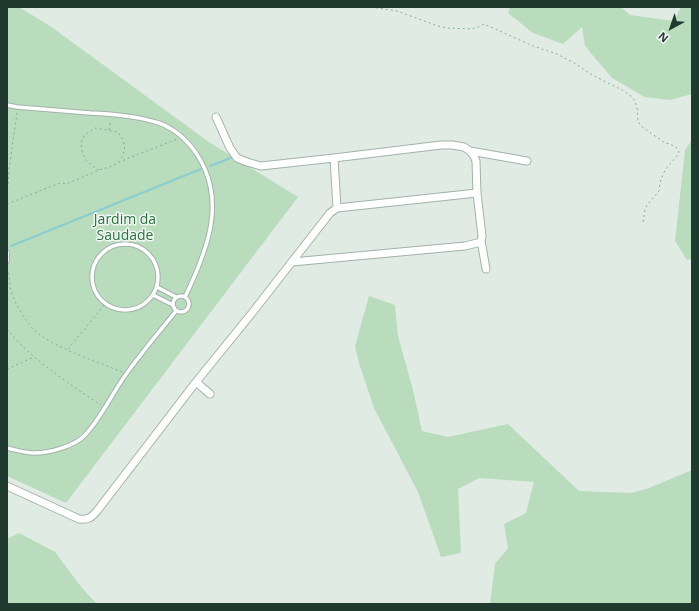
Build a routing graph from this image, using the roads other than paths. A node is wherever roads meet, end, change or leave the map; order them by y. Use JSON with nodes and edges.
{"nodes":[{"id":1,"x":7,"y":105,"type":"edge"},
{"id":2,"x":216,"y":117,"type":"dead end"},
{"id":3,"x":470,"y":151,"type":"junction"},
{"id":4,"x":334,"y":158,"type":"junction"},
{"id":5,"x":527,"y":161,"type":"dead end"},
{"id":6,"x":477,"y":193,"type":"junction"},
{"id":7,"x":337,"y":208,"type":"junction"},
{"id":8,"x":480,"y":242,"type":"junction"},
{"id":9,"x":7,"y":252,"type":"edge"},
{"id":10,"x":7,"y":261,"type":"edge"},
{"id":11,"x":292,"y":262,"type":"junction"},
{"id":12,"x":486,"y":269,"type":"dead end"},
{"id":13,"x":157,"y":287,"type":"junction"},
{"id":14,"x":153,"y":295,"type":"junction"},
{"id":15,"x":176,"y":297,"type":"junction"},
{"id":16,"x":185,"y":297,"type":"junction"},
{"id":17,"x":173,"y":305,"type":"junction"},
{"id":18,"x":176,"y":311,"type":"junction"},
{"id":19,"x":196,"y":382,"type":"junction"},
{"id":20,"x":210,"y":394,"type":"dead end"},
{"id":21,"x":7,"y":448,"type":"edge"},
{"id":22,"x":7,"y":486,"type":"edge"}],
"edges":[{"from":1,"to":16,"type":"lane"},
{"from":2,"to":4,"type":"street"},
{"from":3,"to":4,"type":"street"},
{"from":3,"to":5,"type":"street"},
{"from":3,"to":6,"type":"street"},
{"from":4,"to":7,"type":"street"},
{"from":6,"to":7,"type":"street"},
{"from":6,"to":8,"type":"street"},
{"from":7,"to":11,"type":"street"},
{"from":8,"to":11,"type":"street"},
{"from":8,"to":12,"type":"street"},
{"from":9,"to":10,"type":"lane"},
{"from":11,"to":19,"type":"street"},
{"from":13,"to":14,"type":"lane"},
{"from":13,"to":14,"type":"lane"},
{"from":13,"to":15,"type":"lane"},
{"from":14,"to":17,"type":"lane"},
{"from":15,"to":16,"type":"lane"},
{"from":15,"to":17,"type":"lane"},
{"from":16,"to":18,"type":"lane"},
{"from":17,"to":18,"type":"lane"},
{"from":18,"to":21,"type":"lane"},
{"from":19,"to":20,"type":"street"},
{"from":19,"to":22,"type":"street"}]}
